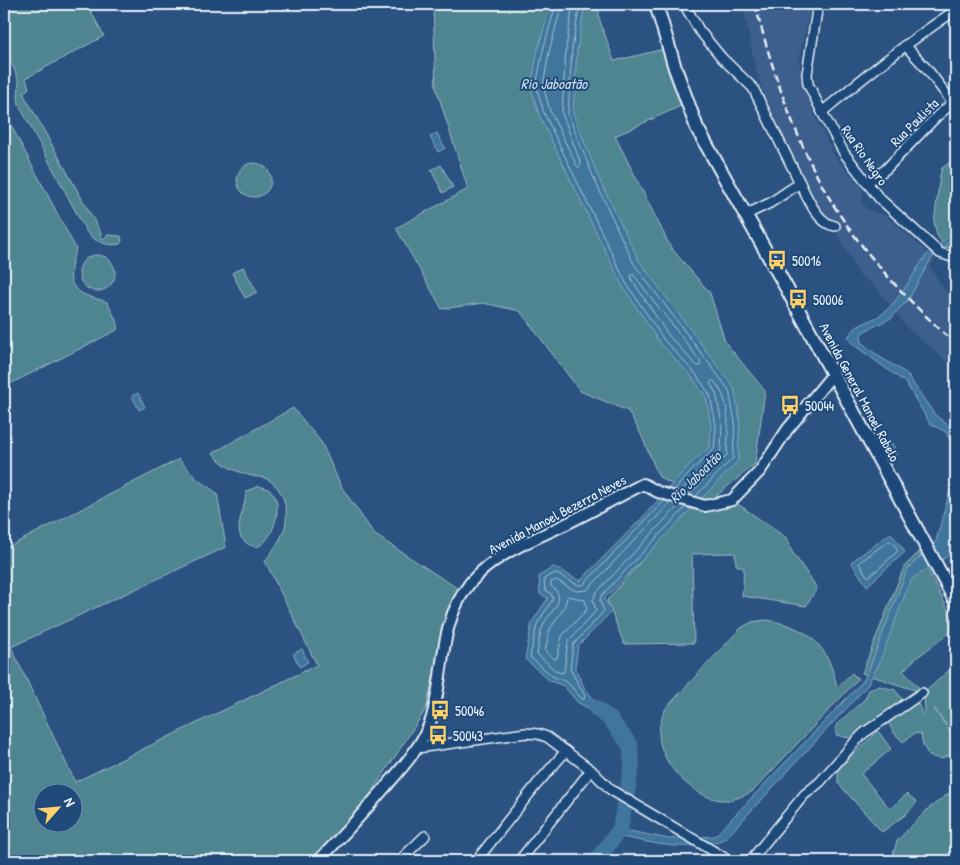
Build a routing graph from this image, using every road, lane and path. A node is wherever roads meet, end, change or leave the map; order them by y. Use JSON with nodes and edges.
{"nodes":[{"id":1,"x":656,"y":4,"type":"edge"},
{"id":2,"x":686,"y":4,"type":"edge"},
{"id":3,"x":818,"y":4,"type":"edge"},
{"id":4,"x":956,"y":10,"type":"edge"},
{"id":5,"x":905,"y":45,"type":"junction"},
{"id":6,"x":955,"y":103,"type":"edge"},
{"id":7,"x":822,"y":112,"type":"junction"},
{"id":8,"x":800,"y":183,"type":"junction"},
{"id":9,"x":867,"y":183,"type":"junction"},
{"id":10,"x":745,"y":215,"type":"junction"},
{"id":11,"x":835,"y":226,"type":"dead end"},
{"id":12,"x":956,"y":257,"type":"edge"},
{"id":13,"x":833,"y":374,"type":"junction"},
{"id":14,"x":956,"y":602,"type":"edge"},
{"id":15,"x":922,"y":693,"type":"dead end"},
{"id":16,"x":417,"y":748,"type":"junction"},
{"id":17,"x":566,"y":751,"type":"junction"},
{"id":18,"x":591,"y":770,"type":"junction"},
{"id":19,"x":424,"y":836,"type":"dead end"},
{"id":20,"x":323,"y":859,"type":"edge"},
{"id":21,"x":399,"y":861,"type":"edge"},
{"id":22,"x":476,"y":861,"type":"edge"},
{"id":23,"x":520,"y":861,"type":"edge"},
{"id":24,"x":730,"y":861,"type":"edge"},
{"id":25,"x":750,"y":861,"type":"edge"}],
"edges":[{"from":1,"to":10,"type":"main road","name":"Avenida General Manoel Rabelo"},
{"from":2,"to":8,"type":"street"},
{"from":3,"to":7,"type":"street","name":"Rua Rio Negro"},
{"from":4,"to":5,"type":"street"},
{"from":5,"to":6,"type":"street"},
{"from":5,"to":7,"type":"street"},
{"from":6,"to":9,"type":"street","name":"Rua Paulista"},
{"from":7,"to":9,"type":"street","name":"Rua Rio Negro"},
{"from":8,"to":10,"type":"street"},
{"from":8,"to":11,"type":"street"},
{"from":9,"to":12,"type":"street","name":"Rua Rio Negro"},
{"from":10,"to":13,"type":"main road","name":"Avenida General Manoel Rabelo"},
{"from":13,"to":14,"type":"main road","name":"Avenida General Manoel Rabelo"},
{"from":13,"to":16,"type":"street","name":"Avenida Manoel Bezerra Neves"},
{"from":15,"to":25,"type":"street"},
{"from":16,"to":17,"type":"street"},
{"from":16,"to":20,"type":"street","name":"Avenida Manoel Bezerra Neves"},
{"from":17,"to":18,"type":"street"},
{"from":17,"to":22,"type":"street"},
{"from":18,"to":23,"type":"street"},
{"from":18,"to":24,"type":"street"},
{"from":19,"to":21,"type":"street"}]}
